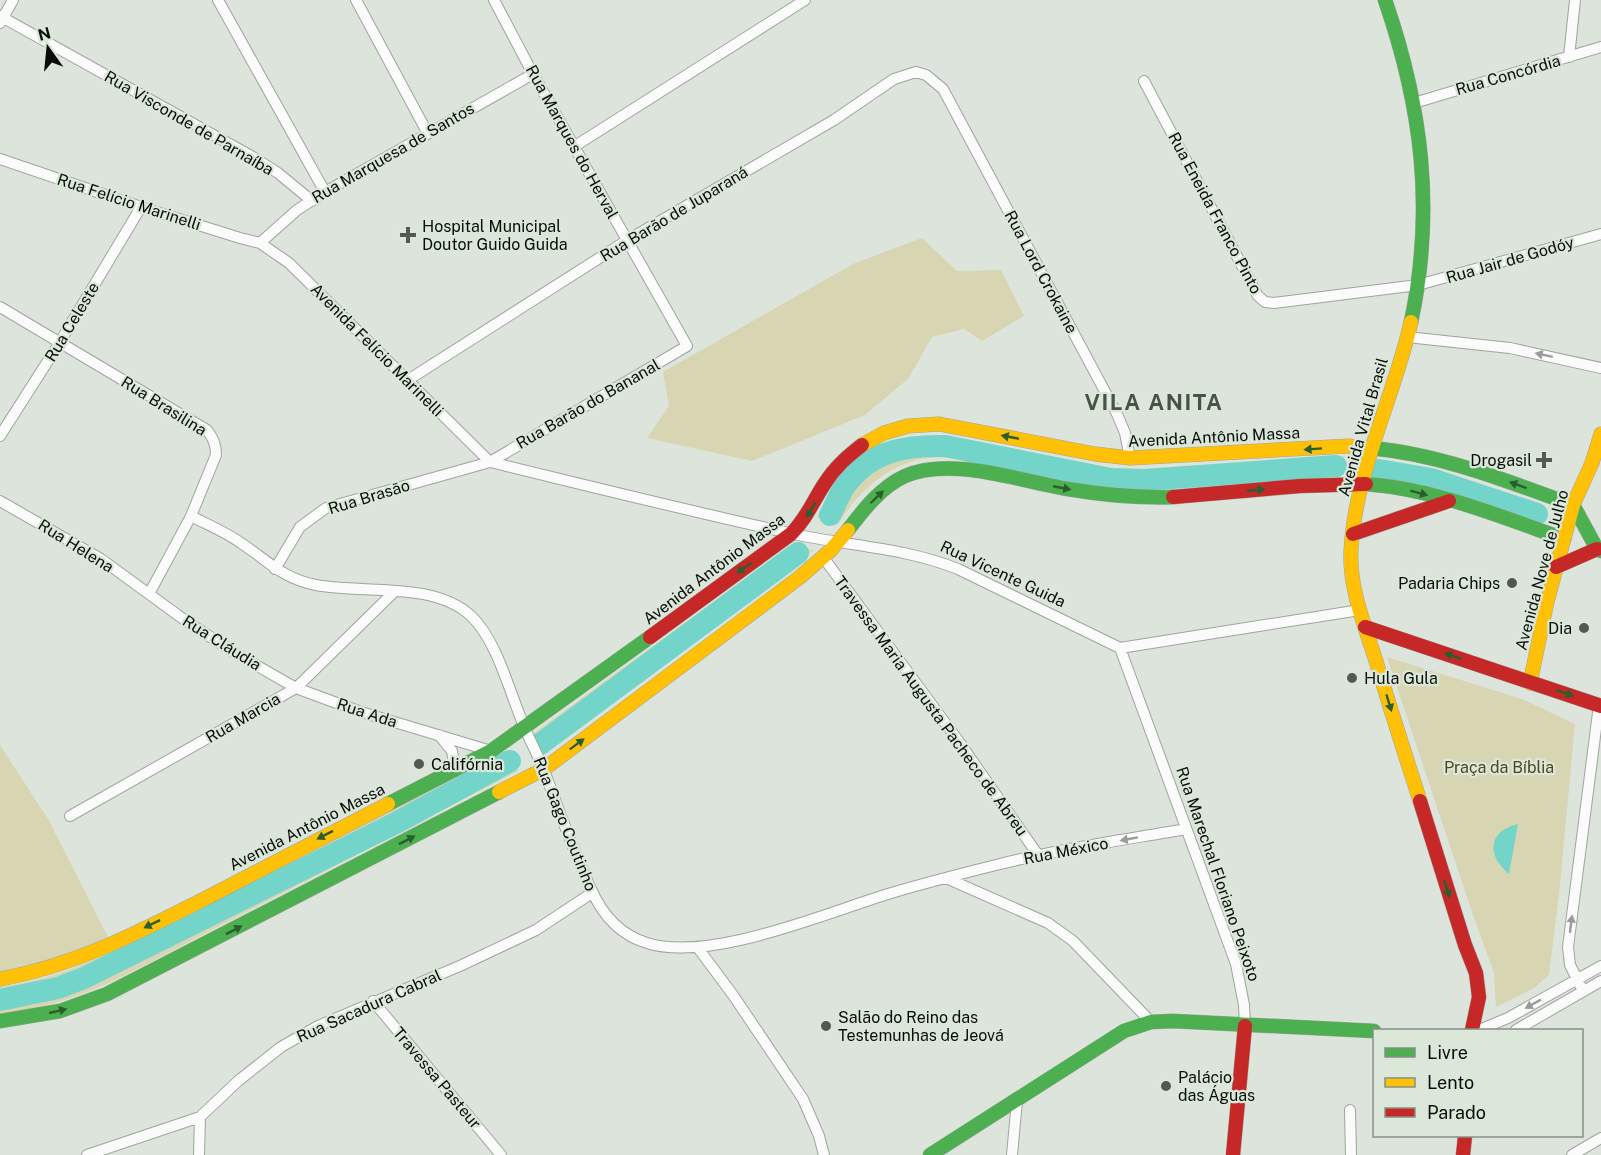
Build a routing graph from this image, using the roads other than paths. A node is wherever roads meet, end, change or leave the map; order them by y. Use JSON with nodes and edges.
{"nodes":[{"id":1,"x":13,"y":0,"type":"edge"},
{"id":2,"x":218,"y":0,"type":"edge"},
{"id":3,"x":356,"y":0,"type":"edge"},
{"id":4,"x":494,"y":0,"type":"edge"},
{"id":5,"x":805,"y":0,"type":"edge"},
{"id":6,"x":1385,"y":0,"type":"edge"},
{"id":7,"x":1575,"y":0,"type":"edge"},
{"id":8,"x":1,"y":19,"type":"edge"},
{"id":9,"x":1601,"y":47,"type":"edge"},
{"id":10,"x":1569,"y":57,"type":"junction"},
{"id":11,"x":533,"y":74,"type":"junction"},
{"id":12,"x":1144,"y":81,"type":"dead end"},
{"id":13,"x":943,"y":89,"type":"joint"},
{"id":14,"x":1414,"y":103,"type":"junction"},
{"id":15,"x":427,"y":132,"type":"junction"},
{"id":16,"x":575,"y":146,"type":"junction"},
{"id":17,"x":0,"y":159,"type":"edge"},
{"id":18,"x":325,"y":192,"type":"junction"},
{"id":19,"x":312,"y":201,"type":"junction"},
{"id":20,"x":141,"y":207,"type":"junction"},
{"id":21,"x":1601,"y":234,"type":"edge"},
{"id":22,"x":626,"y":241,"type":"junction"},
{"id":23,"x":260,"y":243,"type":"junction"},
{"id":24,"x":1419,"y":285,"type":"junction"},
{"id":25,"x":0,"y":307,"type":"edge"},
{"id":26,"x":1407,"y":337,"type":"junction"},
{"id":27,"x":60,"y":342,"type":"junction"},
{"id":28,"x":687,"y":346,"type":"joint"},
{"id":29,"x":1601,"y":368,"type":"edge"},
{"id":30,"x":408,"y":381,"type":"junction"},
{"id":31,"x":1601,"y":434,"type":"edge"},
{"id":32,"x":0,"y":436,"type":"edge"},
{"id":33,"x":1371,"y":447,"type":"junction"},
{"id":34,"x":1130,"y":459,"type":"junction"},
{"id":35,"x":490,"y":462,"type":"junction"},
{"id":36,"x":1597,"y":462,"type":"edge"},
{"id":37,"x":1361,"y":483,"type":"junction"},
{"id":38,"x":0,"y":501,"type":"edge"},
{"id":39,"x":1449,"y":501,"type":"junction"},
{"id":40,"x":1573,"y":505,"type":"junction"},
{"id":41,"x":191,"y":516,"type":"junction"},
{"id":42,"x":791,"y":534,"type":"junction"},
{"id":43,"x":1353,"y":534,"type":"junction"},
{"id":44,"x":1564,"y":539,"type":"junction"},
{"id":45,"x":839,"y":541,"type":"junction"},
{"id":46,"x":1599,"y":550,"type":"edge"},
{"id":47,"x":823,"y":557,"type":"junction"},
{"id":48,"x":1556,"y":567,"type":"junction"},
{"id":49,"x":275,"y":569,"type":"junction"},
{"id":50,"x":394,"y":592,"type":"junction"},
{"id":51,"x":150,"y":594,"type":"junction"},
{"id":52,"x":1360,"y":610,"type":"junction"},
{"id":53,"x":1365,"y":627,"type":"junction"},
{"id":54,"x":1120,"y":648,"type":"junction"},
{"id":55,"x":1530,"y":683,"type":"junction"},
{"id":56,"x":296,"y":688,"type":"junction"},
{"id":57,"x":1600,"y":705,"type":"edge"},
{"id":58,"x":525,"y":728,"type":"junction"},
{"id":59,"x":439,"y":735,"type":"junction"},
{"id":60,"x":491,"y":750,"type":"junction"},
{"id":61,"x":455,"y":769,"type":"junction"},
{"id":62,"x":544,"y":769,"type":"junction"},
{"id":63,"x":70,"y":816,"type":"dead end"},
{"id":64,"x":1186,"y":829,"type":"junction"},
{"id":65,"x":1038,"y":855,"type":"junction"},
{"id":66,"x":946,"y":878,"type":"junction"},
{"id":67,"x":592,"y":893,"type":"junction"},
{"id":68,"x":698,"y":948,"type":"junction"},
{"id":69,"x":1601,"y":966,"type":"edge"},
{"id":70,"x":0,"y":979,"type":"edge"},
{"id":71,"x":1576,"y":980,"type":"junction"},
{"id":72,"x":1601,"y":981,"type":"edge"},
{"id":73,"x":1583,"y":991,"type":"junction"},
{"id":74,"x":373,"y":1001,"type":"junction"},
{"id":75,"x":0,"y":1021,"type":"edge"},
{"id":76,"x":1151,"y":1022,"type":"junction"},
{"id":77,"x":1245,"y":1026,"type":"junction"},
{"id":78,"x":1472,"y":1029,"type":"edge"},
{"id":79,"x":1481,"y":1029,"type":"edge"},
{"id":80,"x":1518,"y":1029,"type":"edge"},
{"id":81,"x":1373,"y":1031,"type":"edge"},
{"id":82,"x":1017,"y":1101,"type":"junction"},
{"id":83,"x":1350,"y":1110,"type":"dead end"},
{"id":84,"x":200,"y":1117,"type":"junction"},
{"id":85,"x":1465,"y":1137,"type":"edge"},
{"id":86,"x":1601,"y":1138,"type":"edge"},
{"id":87,"x":87,"y":1155,"type":"edge"},
{"id":88,"x":200,"y":1155,"type":"edge"},
{"id":89,"x":501,"y":1155,"type":"edge"},
{"id":90,"x":824,"y":1155,"type":"edge"},
{"id":91,"x":930,"y":1155,"type":"edge"},
{"id":92,"x":1012,"y":1155,"type":"edge"},
{"id":93,"x":1233,"y":1155,"type":"edge"},
{"id":94,"x":1351,"y":1155,"type":"edge"},
{"id":95,"x":1463,"y":1155,"type":"edge"},
{"id":96,"x":1572,"y":1155,"type":"edge"}],
"edges":[{"from":1,"to":8,"type":"street"},
{"from":2,"to":18,"type":"street"},
{"from":3,"to":15,"type":"street"},
{"from":4,"to":11,"type":"street","name":"Rua Marques do Herval"},
{"from":5,"to":16,"type":"street"},
{"from":6,"to":14,"type":"street","name":"Avenida Vital Brasil"},
{"from":7,"to":10,"type":"street"},
{"from":8,"to":19,"type":"street","name":"Rua Visconde de Parnaíba"},
{"from":9,"to":10,"type":"street","name":"Rua Concórdia"},
{"from":10,"to":14,"type":"street","name":"Rua Concórdia"},
{"from":11,"to":15,"type":"street","name":"Rua Marquesa de Santos"},
{"from":11,"to":16,"type":"street","name":"Rua Marques do Herval"},
{"from":12,"to":24,"type":"street","name":"Rua Eneida Franco Pinto"},
{"from":13,"to":22,"type":"street","name":"Rua Barão de Juparaná"},
{"from":13,"to":34,"type":"street","name":"Rua Lord Crokaine"},
{"from":14,"to":24,"type":"street","name":"Avenida Vital Brasil"},
{"from":15,"to":18,"type":"street","name":"Rua Marquesa de Santos"},
{"from":16,"to":22,"type":"street","name":"Rua Marques do Herval"},
{"from":17,"to":20,"type":"street","name":"Rua Felício Marinelli"},
{"from":18,"to":19,"type":"street","name":"Rua Marquesa de Santos"},
{"from":19,"to":23,"type":"street","name":"Rua Marquesa de Santos"},
{"from":20,"to":23,"type":"street","name":"Rua Felício Marinelli"},
{"from":20,"to":27,"type":"street","name":"Rua Celeste"},
{"from":21,"to":24,"type":"street","name":"Rua Jair de Godóy"},
{"from":22,"to":28,"type":"street","name":"Rua Marques do Herval"},
{"from":22,"to":30,"type":"street","name":"Rua Barão de Juparaná"},
{"from":23,"to":30,"type":"street","name":"Avenida Felício Marinelli"},
{"from":24,"to":26,"type":"street","name":"Avenida Vital Brasil"},
{"from":25,"to":27,"type":"street","name":"Rua Brasilina"},
{"from":29,"to":26,"type":"street","one_way":true},
{"from":26,"to":33,"type":"street","name":"Avenida Vital Brasil"},
{"from":27,"to":32,"type":"street","name":"Rua Celeste"},
{"from":27,"to":41,"type":"street","name":"Rua Brasilina"},
{"from":28,"to":35,"type":"street","name":"Rua Barão do Bananal"},
{"from":30,"to":35,"type":"street","name":"Avenida Felício Marinelli"},
{"from":31,"to":36,"type":"street","name":"Avenida Nove de Julho"},
{"from":33,"to":34,"type":"street","name":"Avenida Antônio Massa","one_way":true},
{"from":33,"to":37,"type":"street","name":"Avenida Vital Brasil"},
{"from":40,"to":33,"type":"street","name":"Avenida Antônio Massa","one_way":true},
{"from":34,"to":42,"type":"street","name":"Avenida Antônio Massa","one_way":true},
{"from":35,"to":42,"type":"street","name":"Rua Vicente Guida"},
{"from":35,"to":49,"type":"street","name":"Rua Brasão"},
{"from":36,"to":40,"type":"street","name":"Avenida Nove de Julho"},
{"from":37,"to":39,"type":"street","one_way":true},
{"from":37,"to":43,"type":"street","name":"Avenida Vital Brasil"},
{"from":45,"to":37,"type":"street","one_way":true},
{"from":38,"to":51,"type":"street","name":"Rua Helena"},
{"from":39,"to":43,"type":"street"},
{"from":39,"to":44,"type":"street"},
{"from":40,"to":44,"type":"street","name":"Avenida Nove de Julho"},
{"from":40,"to":46,"type":"street"},
{"from":41,"to":49,"type":"street","name":"Rua Gago Coutinho"},
{"from":41,"to":51,"type":"street","name":"Rua Brasilina"},
{"from":42,"to":45,"type":"street","name":"Rua Vicente Guida"},
{"from":42,"to":58,"type":"street","name":"Avenida Antônio Massa","one_way":true},
{"from":43,"to":52,"type":"street","name":"Avenida Vital Brasil"},
{"from":44,"to":48,"type":"street","name":"Avenida Nove de Julho"},
{"from":45,"to":47,"type":"street"},
{"from":45,"to":54,"type":"street","name":"Rua Vicente Guida"},
{"from":46,"to":48,"type":"street"},
{"from":62,"to":47,"type":"street","one_way":true},
{"from":47,"to":65,"type":"street","name":"Travessa Maria Augusta Pacheco de Abreu"},
{"from":48,"to":55,"type":"street","name":"Avenida Nove de Julho"},
{"from":49,"to":50,"type":"street","name":"Rua Gago Coutinho"},
{"from":50,"to":56,"type":"street","name":"Rua Marcia"},
{"from":50,"to":58,"type":"street","name":"Rua Gago Coutinho"},
{"from":51,"to":56,"type":"street","name":"Rua Cláudia"},
{"from":52,"to":53,"type":"street","name":"Avenida Vital Brasil"},
{"from":52,"to":54,"type":"street"},
{"from":55,"to":53,"type":"street","one_way":true},
{"from":53,"to":78,"type":"street","name":"Avenida Vital Brasil","one_way":true},
{"from":54,"to":64,"type":"street","name":"Rua Marechal Floriano Peixoto"},
{"from":55,"to":57,"type":"street","one_way":true},
{"from":56,"to":59,"type":"street","name":"Rua Ada"},
{"from":56,"to":63,"type":"street","name":"Rua Marcia"},
{"from":71,"to":57,"type":"street","one_way":true},
{"from":58,"to":60,"type":"street","name":"Avenida Antônio Massa"},
{"from":58,"to":62,"type":"street","name":"Rua Gago Coutinho"},
{"from":59,"to":60,"type":"street","name":"Rua Ada"},
{"from":59,"to":61,"type":"street"},
{"from":60,"to":61,"type":"street","name":"Avenida Antônio Massa"},
{"from":61,"to":70,"type":"street","name":"Avenida Antônio Massa","one_way":true},
{"from":62,"to":67,"type":"street","name":"Rua Gago Coutinho"},
{"from":75,"to":62,"type":"street","one_way":true},
{"from":64,"to":65,"type":"street","name":"Rua México","one_way":true},
{"from":64,"to":77,"type":"street","name":"Rua Marechal Floriano Peixoto"},
{"from":65,"to":66,"type":"street","name":"Rua México"},
{"from":66,"to":68,"type":"street","name":"Rua Gago Coutinho"},
{"from":66,"to":76,"type":"street"},
{"from":67,"to":68,"type":"street","name":"Rua Gago Coutinho"},
{"from":67,"to":74,"type":"street","name":"Rua Sacadura Cabral"},
{"from":68,"to":90,"type":"street"},
{"from":69,"to":71,"type":"street"},
{"from":71,"to":73,"type":"street"},
{"from":71,"to":79,"type":"street","one_way":true},
{"from":72,"to":73,"type":"street"},
{"from":73,"to":80,"type":"street"},
{"from":74,"to":84,"type":"street","name":"Rua Sacadura Cabral"},
{"from":74,"to":89,"type":"street","name":"Travessa Pasteur"},
{"from":76,"to":77,"type":"street"},
{"from":76,"to":82,"type":"street"},
{"from":77,"to":81,"type":"street"},
{"from":77,"to":93,"type":"street","name":"Rua Marechal Floriano Peixoto"},
{"from":82,"to":91,"type":"street"},
{"from":82,"to":92,"type":"street"},
{"from":83,"to":94,"type":"street"},
{"from":84,"to":87,"type":"street","name":"Rua Sacadura Cabral"},
{"from":84,"to":88,"type":"street"},
{"from":85,"to":95,"type":"street"},
{"from":86,"to":96,"type":"street"}]}
